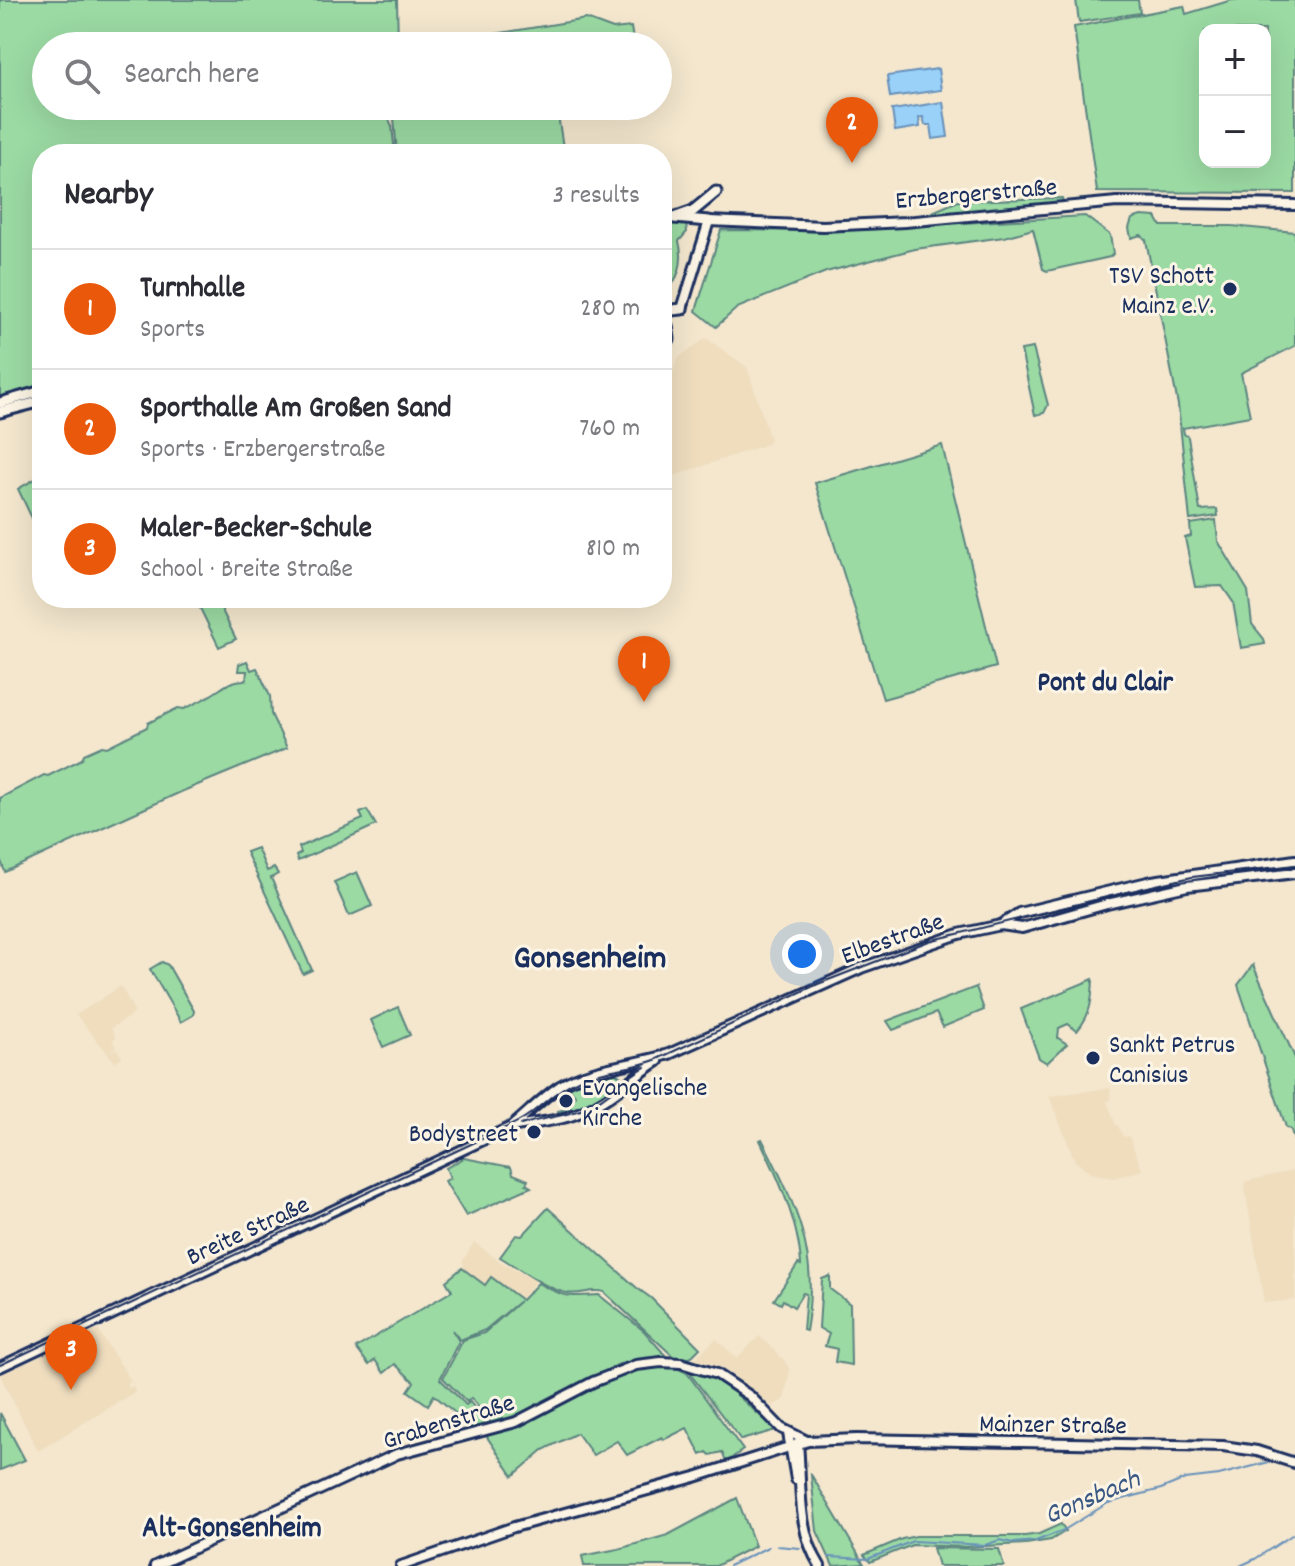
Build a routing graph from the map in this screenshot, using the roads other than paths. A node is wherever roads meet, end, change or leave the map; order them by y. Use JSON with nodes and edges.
{"nodes":[{"id":1,"x":716,"y":192,"type":"dead end"},
{"id":2,"x":1295,"y":205,"type":"edge"},
{"id":3,"x":672,"y":217,"type":"edge"},
{"id":4,"x":676,"y":217,"type":"junction"},
{"id":5,"x":709,"y":221,"type":"junction"},
{"id":6,"x":682,"y":309,"type":"joint"},
{"id":7,"x":672,"y":310,"type":"edge"},
{"id":8,"x":32,"y":394,"type":"edge"},
{"id":9,"x":0,"y":403,"type":"edge"},
{"id":10,"x":32,"y":404,"type":"edge"},
{"id":11,"x":0,"y":412,"type":"edge"},
{"id":12,"x":1295,"y":860,"type":"edge"},
{"id":13,"x":1295,"y":873,"type":"edge"},
{"id":14,"x":1001,"y":925,"type":"junction"},
{"id":15,"x":669,"y":1054,"type":"junction"},
{"id":16,"x":612,"y":1068,"type":"junction"},
{"id":17,"x":624,"y":1086,"type":"junction"},
{"id":18,"x":511,"y":1127,"type":"junction"},
{"id":19,"x":0,"y":1367,"type":"edge"},
{"id":20,"x":793,"y":1440,"type":"junction"},
{"id":21,"x":1295,"y":1463,"type":"edge"},
{"id":22,"x":155,"y":1566,"type":"edge"},
{"id":23,"x":401,"y":1566,"type":"edge"},
{"id":24,"x":820,"y":1566,"type":"edge"}],
"edges":[{"from":1,"to":4,"type":"main road"},
{"from":2,"to":5,"type":"main road","name":"Erzbergerstraße"},
{"from":3,"to":4,"type":"main road","name":"Erzbergerstraße"},
{"from":4,"to":5,"type":"main road","name":"Erzbergerstraße"},
{"from":5,"to":6,"type":"main road"},
{"from":6,"to":7,"type":"main road"},
{"from":8,"to":9,"type":"main road"},
{"from":10,"to":11,"type":"main road"},
{"from":12,"to":14,"type":"main road","name":"Elbestraße"},
{"from":13,"to":14,"type":"main road","name":"Elbestraße"},
{"from":14,"to":15,"type":"main road","name":"Elbestraße"},
{"from":15,"to":16,"type":"main road","name":"Elbestraße"},
{"from":15,"to":17,"type":"main road","name":"Elbestraße"},
{"from":16,"to":17,"type":"main road"},
{"from":16,"to":18,"type":"main road","name":"Elbestraße"},
{"from":17,"to":18,"type":"main road","name":"Elbestraße"},
{"from":18,"to":19,"type":"main road","name":"Breite Straße"},
{"from":20,"to":21,"type":"main road","name":"Mainzer Straße"},
{"from":20,"to":22,"type":"main road","name":"Grabenstraße"},
{"from":20,"to":23,"type":"main road","name":"Mainzer Straße"},
{"from":20,"to":24,"type":"main road"}]}
